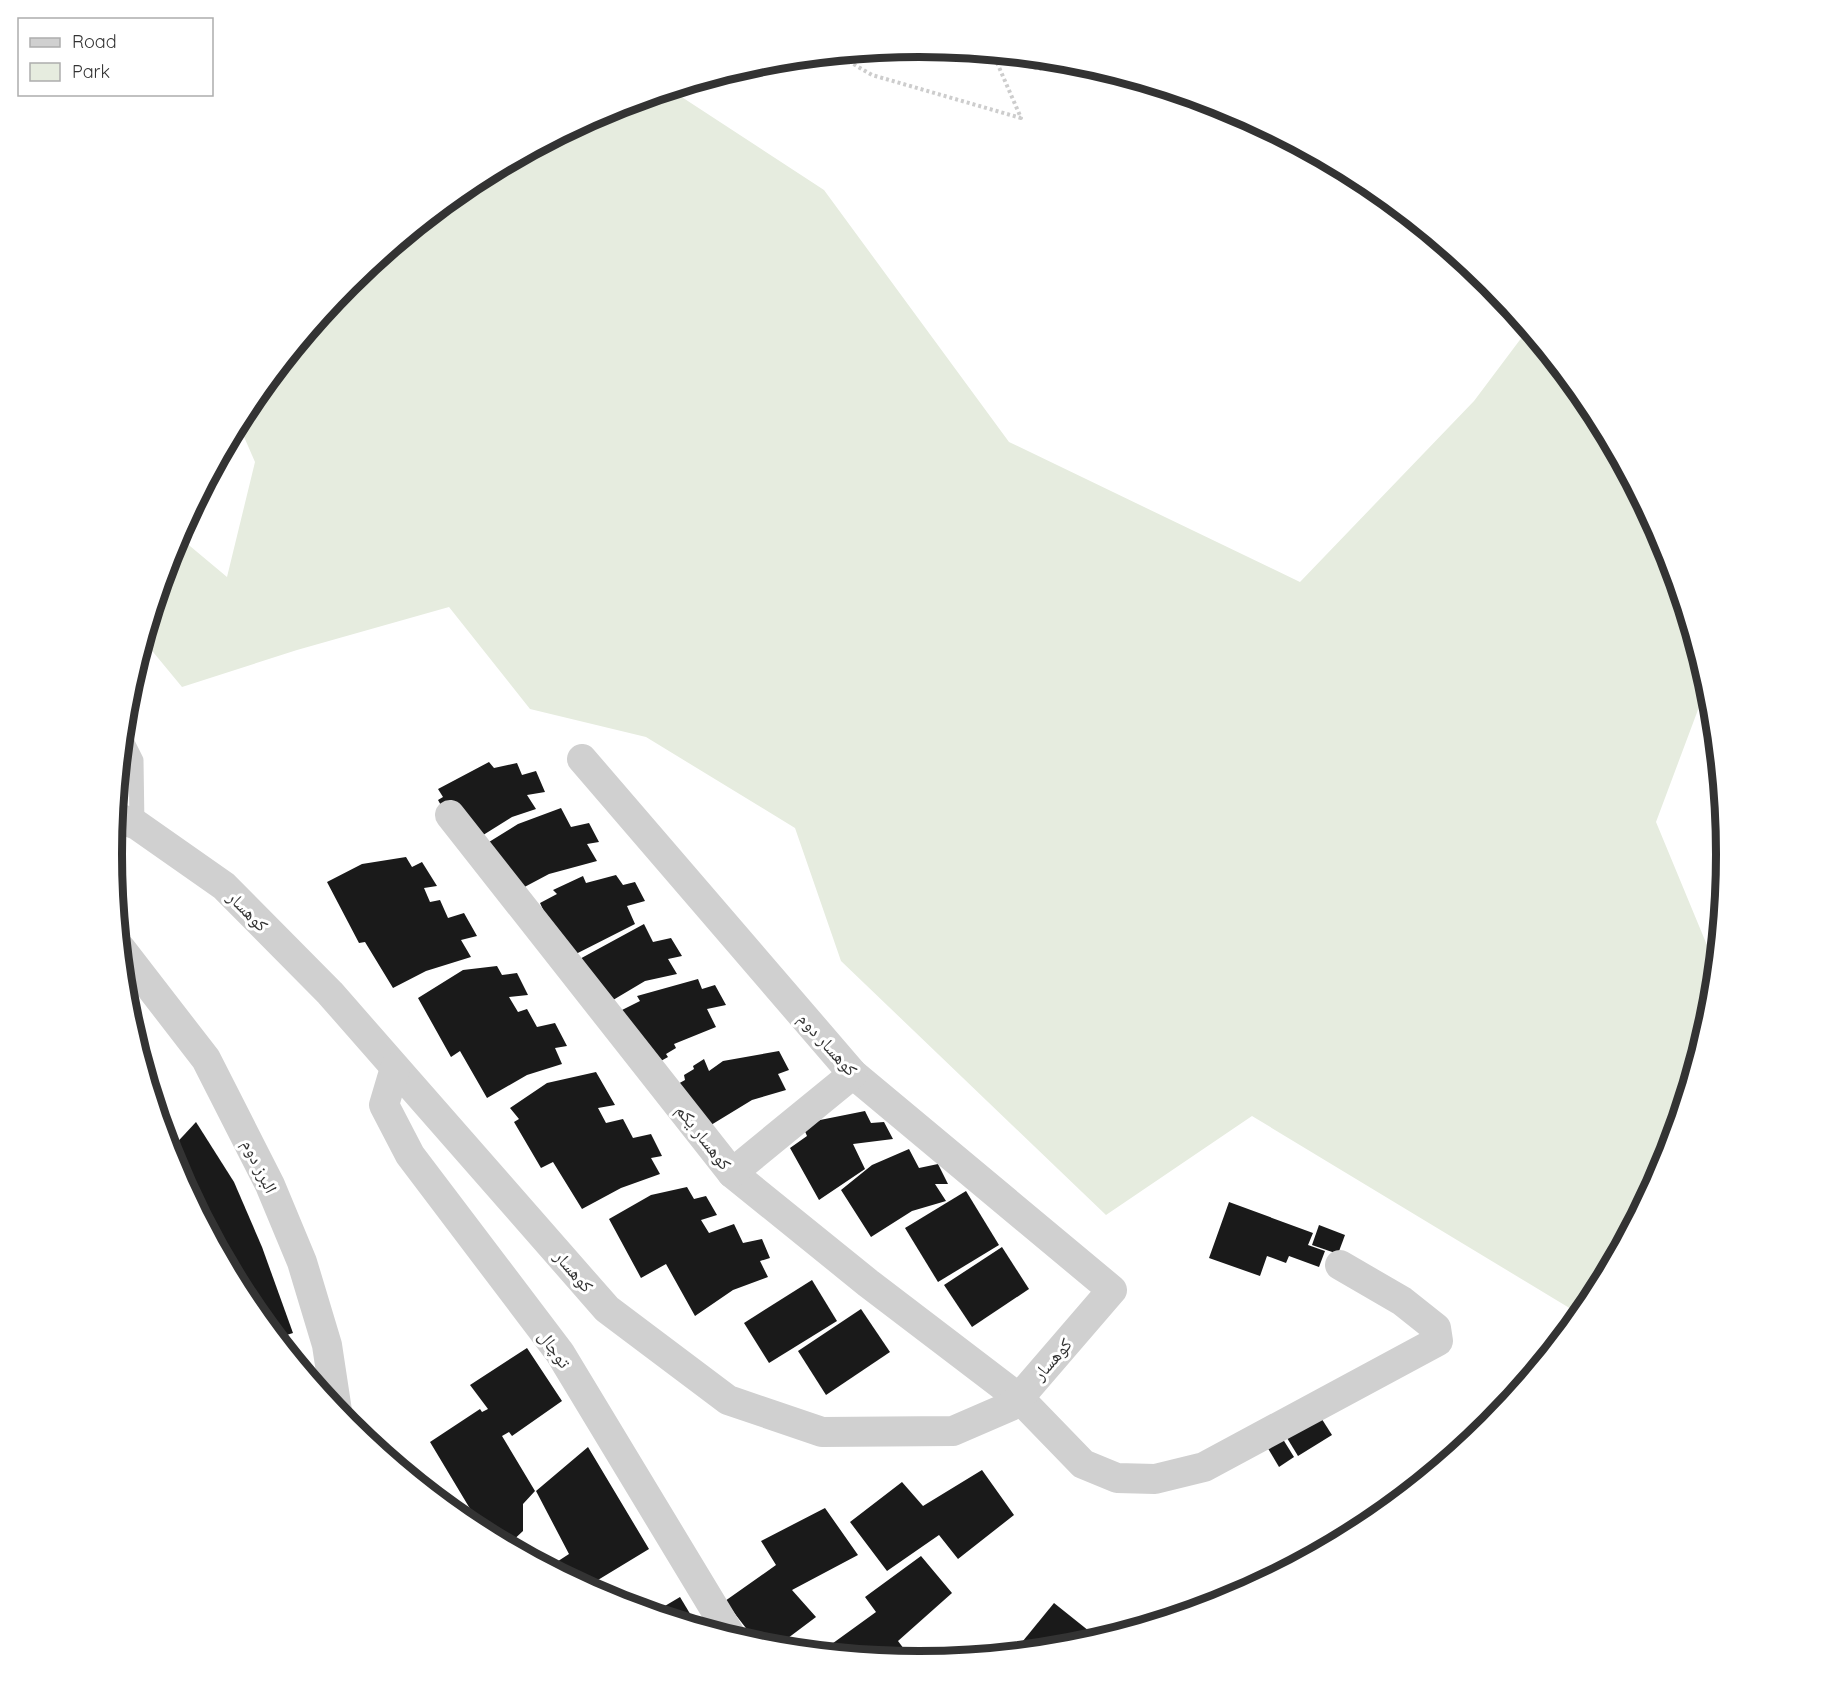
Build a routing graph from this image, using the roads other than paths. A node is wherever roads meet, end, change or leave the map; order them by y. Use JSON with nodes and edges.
{"nodes":[{"id":1,"x":130,"y":747,"type":"edge"},
{"id":2,"x":582,"y":759,"type":"dead end"},
{"id":3,"x":450,"y":815,"type":"dead end"},
{"id":4,"x":126,"y":821,"type":"edge"},
{"id":5,"x":129,"y":960,"type":"edge"},
{"id":6,"x":395,"y":1068,"type":"junction"},
{"id":7,"x":853,"y":1074,"type":"junction"},
{"id":8,"x":732,"y":1173,"type":"junction"},
{"id":9,"x":1340,"y":1265,"type":"dead end"},
{"id":10,"x":1112,"y":1290,"type":"joint"},
{"id":11,"x":335,"y":1395,"type":"edge"},
{"id":12,"x":1019,"y":1398,"type":"junction"},
{"id":13,"x":726,"y":1627,"type":"edge"}],
"edges":[{"from":1,"to":4,"type":"lane"},
{"from":2,"to":7,"type":"street","name":"کوهسار دوم"},
{"from":3,"to":8,"type":"street","name":"کوهسار یکم"},
{"from":4,"to":6,"type":"street","name":"کوهسار"},
{"from":5,"to":11,"type":"street","name":"البرز دوم"},
{"from":6,"to":12,"type":"street","name":"کوهسار"},
{"from":6,"to":13,"type":"street","name":"توچال"},
{"from":7,"to":8,"type":"street"},
{"from":7,"to":10,"type":"street","name":"کوهسار دوم"},
{"from":8,"to":12,"type":"street","name":"کوهسار یکم"},
{"from":9,"to":12,"type":"street","name":"کوهسار یکم"},
{"from":10,"to":12,"type":"street","name":"کوهسار"}]}
